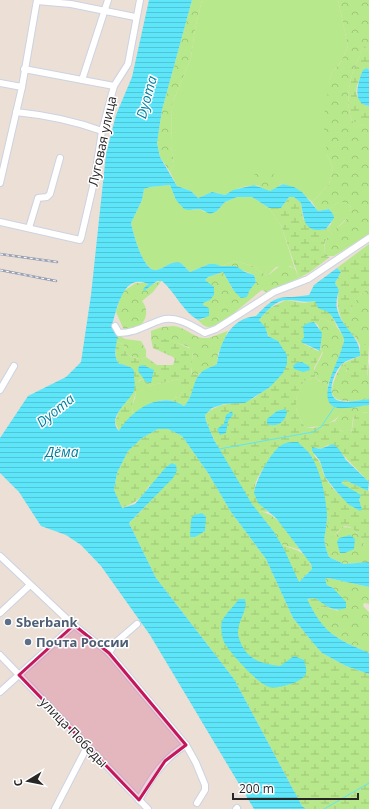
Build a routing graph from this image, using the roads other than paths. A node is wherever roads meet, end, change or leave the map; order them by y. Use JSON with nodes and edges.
{"nodes":[{"id":1,"x":37,"y":0,"type":"edge"},
{"id":2,"x":108,"y":0,"type":"edge"},
{"id":3,"x":140,"y":0,"type":"edge"},
{"id":4,"x":105,"y":12,"type":"junction"},
{"id":5,"x":136,"y":18,"type":"junction"},
{"id":6,"x":24,"y":69,"type":"junction"},
{"id":7,"x":82,"y":80,"type":"junction"},
{"id":8,"x":0,"y":83,"type":"edge"},
{"id":9,"x":114,"y":86,"type":"junction"},
{"id":10,"x":22,"y":88,"type":"junction"},
{"id":11,"x":16,"y":112,"type":"junction"},
{"id":12,"x":102,"y":131,"type":"junction"},
{"id":13,"x":60,"y":158,"type":"dead end"},
{"id":14,"x":1,"y":174,"type":"edge"},
{"id":15,"x":0,"y":183,"type":"edge"},
{"id":16,"x":0,"y":222,"type":"edge"},
{"id":17,"x":29,"y":228,"type":"junction"},
{"id":18,"x":369,"y":238,"type":"edge"},
{"id":19,"x":115,"y":326,"type":"dead end"},
{"id":20,"x":14,"y":366,"type":"dead end"},
{"id":21,"x":0,"y":390,"type":"edge"},
{"id":22,"x":0,"y":556,"type":"edge"},
{"id":23,"x":30,"y":585,"type":"junction"},
{"id":24,"x":0,"y":613,"type":"edge"},
{"id":25,"x":137,"y":624,"type":"dead end"},
{"id":26,"x":74,"y":625,"type":"junction"},
{"id":27,"x":110,"y":653,"type":"junction"},
{"id":28,"x":0,"y":655,"type":"edge"},
{"id":29,"x":20,"y":675,"type":"junction"},
{"id":30,"x":0,"y":692,"type":"edge"},
{"id":31,"x":186,"y":745,"type":"junction"},
{"id":32,"x":86,"y":747,"type":"junction"},
{"id":33,"x":139,"y":800,"type":"junction"},
{"id":34,"x":197,"y":802,"type":"dead end"},
{"id":35,"x":55,"y":809,"type":"edge"},
{"id":36,"x":148,"y":809,"type":"edge"}],
"edges":[{"from":1,"to":4,"type":"street"},
{"from":1,"to":6,"type":"street"},
{"from":2,"to":4,"type":"street"},
{"from":3,"to":5,"type":"street","name":"Луговая улица"},
{"from":4,"to":5,"type":"street"},
{"from":4,"to":7,"type":"street"},
{"from":5,"to":9,"type":"street","name":"Луговая улица"},
{"from":6,"to":7,"type":"street"},
{"from":6,"to":10,"type":"street"},
{"from":7,"to":9,"type":"street"},
{"from":8,"to":10,"type":"street"},
{"from":9,"to":12,"type":"street","name":"Луговая улица"},
{"from":10,"to":11,"type":"street"},
{"from":11,"to":12,"type":"street"},
{"from":11,"to":14,"type":"street"},
{"from":12,"to":17,"type":"street","name":"Луговая улица"},
{"from":13,"to":17,"type":"street"},
{"from":14,"to":15,"type":"street"},
{"from":16,"to":17,"type":"street"},
{"from":18,"to":19,"type":"street"},
{"from":20,"to":21,"type":"street"},
{"from":22,"to":23,"type":"street"},
{"from":23,"to":24,"type":"street"},
{"from":23,"to":26,"type":"street"},
{"from":25,"to":27,"type":"street"},
{"from":26,"to":27,"type":"street"},
{"from":26,"to":29,"type":"street"},
{"from":27,"to":31,"type":"street"},
{"from":28,"to":29,"type":"street","name":"улица Победы"},
{"from":29,"to":30,"type":"street"},
{"from":29,"to":32,"type":"street","name":"улица Победы"},
{"from":31,"to":33,"type":"street"},
{"from":31,"to":34,"type":"street"},
{"from":32,"to":33,"type":"street","name":"улица Победы"},
{"from":32,"to":35,"type":"street"},
{"from":33,"to":36,"type":"street","name":"улица Победы"}]}
